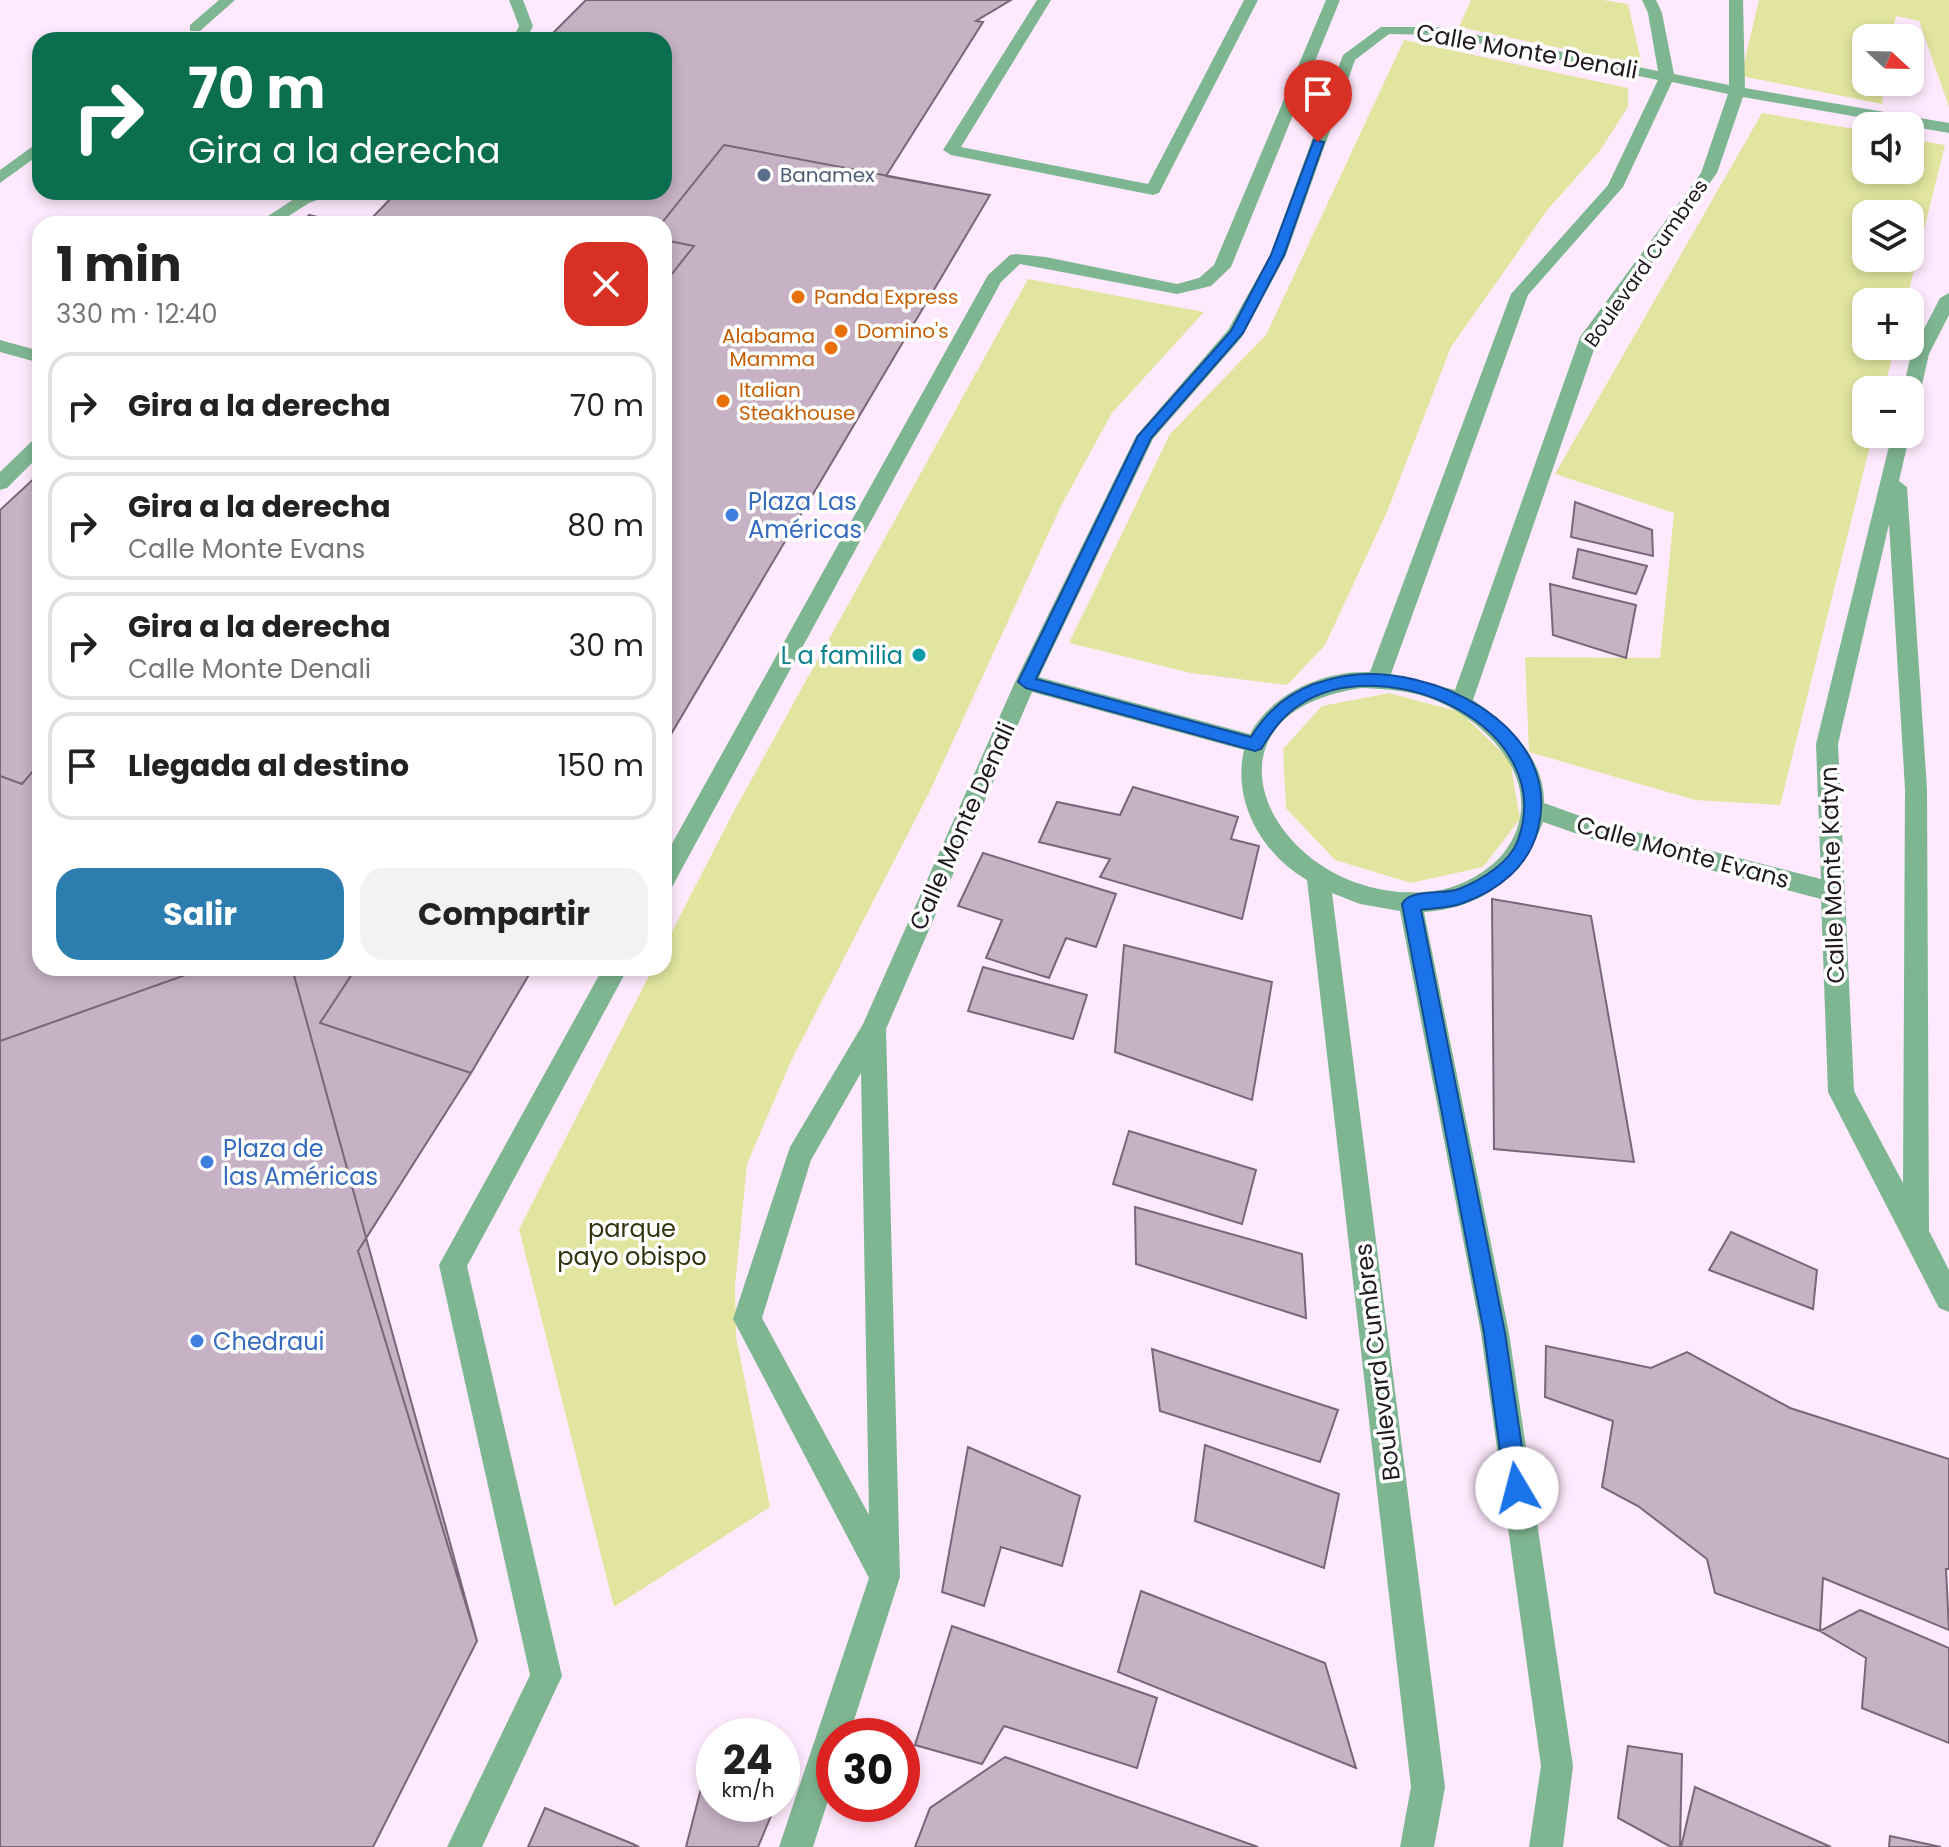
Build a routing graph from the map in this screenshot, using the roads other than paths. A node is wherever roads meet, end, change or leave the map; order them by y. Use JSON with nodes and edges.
{"nodes":[{"id":1,"x":228,"y":0,"type":"edge"},
{"id":2,"x":516,"y":0,"type":"edge"},
{"id":3,"x":1044,"y":0,"type":"edge"},
{"id":4,"x":1251,"y":0,"type":"edge"},
{"id":5,"x":1333,"y":0,"type":"edge"},
{"id":6,"x":1649,"y":0,"type":"edge"},
{"id":7,"x":1736,"y":0,"type":"edge"},
{"id":8,"x":195,"y":28,"type":"dead end"},
{"id":9,"x":523,"y":32,"type":"edge"},
{"id":10,"x":1667,"y":76,"type":"junction"},
{"id":11,"x":1737,"y":91,"type":"junction"},
{"id":12,"x":1949,"y":128,"type":"edge"},
{"id":13,"x":32,"y":152,"type":"edge"},
{"id":14,"x":0,"y":178,"type":"edge"},
{"id":15,"x":303,"y":200,"type":"edge"},
{"id":16,"x":277,"y":216,"type":"edge"},
{"id":17,"x":1949,"y":298,"type":"edge"},
{"id":18,"x":0,"y":346,"type":"edge"},
{"id":19,"x":32,"y":355,"type":"edge"},
{"id":20,"x":1915,"y":376,"type":"edge"},
{"id":21,"x":1898,"y":448,"type":"edge"},
{"id":22,"x":32,"y":452,"type":"edge"},
{"id":23,"x":1895,"y":461,"type":"junction"},
{"id":24,"x":0,"y":483,"type":"edge"},
{"id":25,"x":1378,"y":680,"type":"junction"},
{"id":26,"x":1026,"y":682,"type":"junction"},
{"id":27,"x":1461,"y":703,"type":"junction"},
{"id":28,"x":1255,"y":744,"type":"junction"},
{"id":29,"x":1535,"y":809,"type":"junction"},
{"id":30,"x":672,"y":865,"type":"edge"},
{"id":31,"x":1318,"y":877,"type":"junction"},
{"id":32,"x":1832,"y":892,"type":"junction"},
{"id":33,"x":1411,"y":904,"type":"junction"},
{"id":34,"x":612,"y":976,"type":"edge"},
{"id":35,"x":873,"y":1029,"type":"junction"},
{"id":36,"x":1916,"y":1236,"type":"junction"},
{"id":37,"x":1949,"y":1298,"type":"edge"},
{"id":38,"x":885,"y":1577,"type":"junction"},
{"id":39,"x":464,"y":1847,"type":"edge"},
{"id":40,"x":796,"y":1847,"type":"edge"},
{"id":41,"x":1417,"y":1847,"type":"edge"},
{"id":42,"x":1546,"y":1847,"type":"edge"}],
"edges":[{"from":1,"to":8,"type":"street"},
{"from":2,"to":9,"type":"street"},
{"from":3,"to":4,"type":"street"},
{"from":5,"to":30,"type":"street"},
{"from":6,"to":10,"type":"street"},
{"from":7,"to":11,"type":"street","name":"Boulevard Cumbres"},
{"from":10,"to":11,"type":"street","name":"Calle Monte Denali"},
{"from":10,"to":25,"type":"street"},
{"from":10,"to":26,"type":"street","name":"Calle Monte Denali"},
{"from":11,"to":12,"type":"street","name":"Calle Monte Denali"},
{"from":11,"to":27,"type":"street","name":"Boulevard Cumbres"},
{"from":13,"to":14,"type":"street"},
{"from":15,"to":16,"type":"street"},
{"from":17,"to":20,"type":"street"},
{"from":18,"to":19,"type":"street"},
{"from":21,"to":23,"type":"street","name":"Calle Monte Katyn"},
{"from":22,"to":24,"type":"street"},
{"from":23,"to":32,"type":"street","name":"Calle Monte Katyn"},
{"from":23,"to":36,"type":"street"},
{"from":25,"to":27,"type":"street"},
{"from":25,"to":28,"type":"street"},
{"from":26,"to":28,"type":"street"},
{"from":26,"to":35,"type":"street","name":"Calle Monte Denali"},
{"from":27,"to":29,"type":"street"},
{"from":28,"to":31,"type":"street"},
{"from":29,"to":32,"type":"street","name":"Calle Monte Evans"},
{"from":29,"to":33,"type":"street"},
{"from":31,"to":33,"type":"street"},
{"from":31,"to":41,"type":"street","name":"Boulevard Cumbres"},
{"from":32,"to":36,"type":"street","name":"Calle Monte Katyn"},
{"from":33,"to":42,"type":"street"},
{"from":34,"to":39,"type":"street"},
{"from":35,"to":38,"type":"street","name":"Calle Monte Denali"},
{"from":35,"to":38,"type":"street"},
{"from":36,"to":37,"type":"street","name":"Calle Monte Katyn"},
{"from":38,"to":40,"type":"street","name":"Calle Monte Denali"}]}
